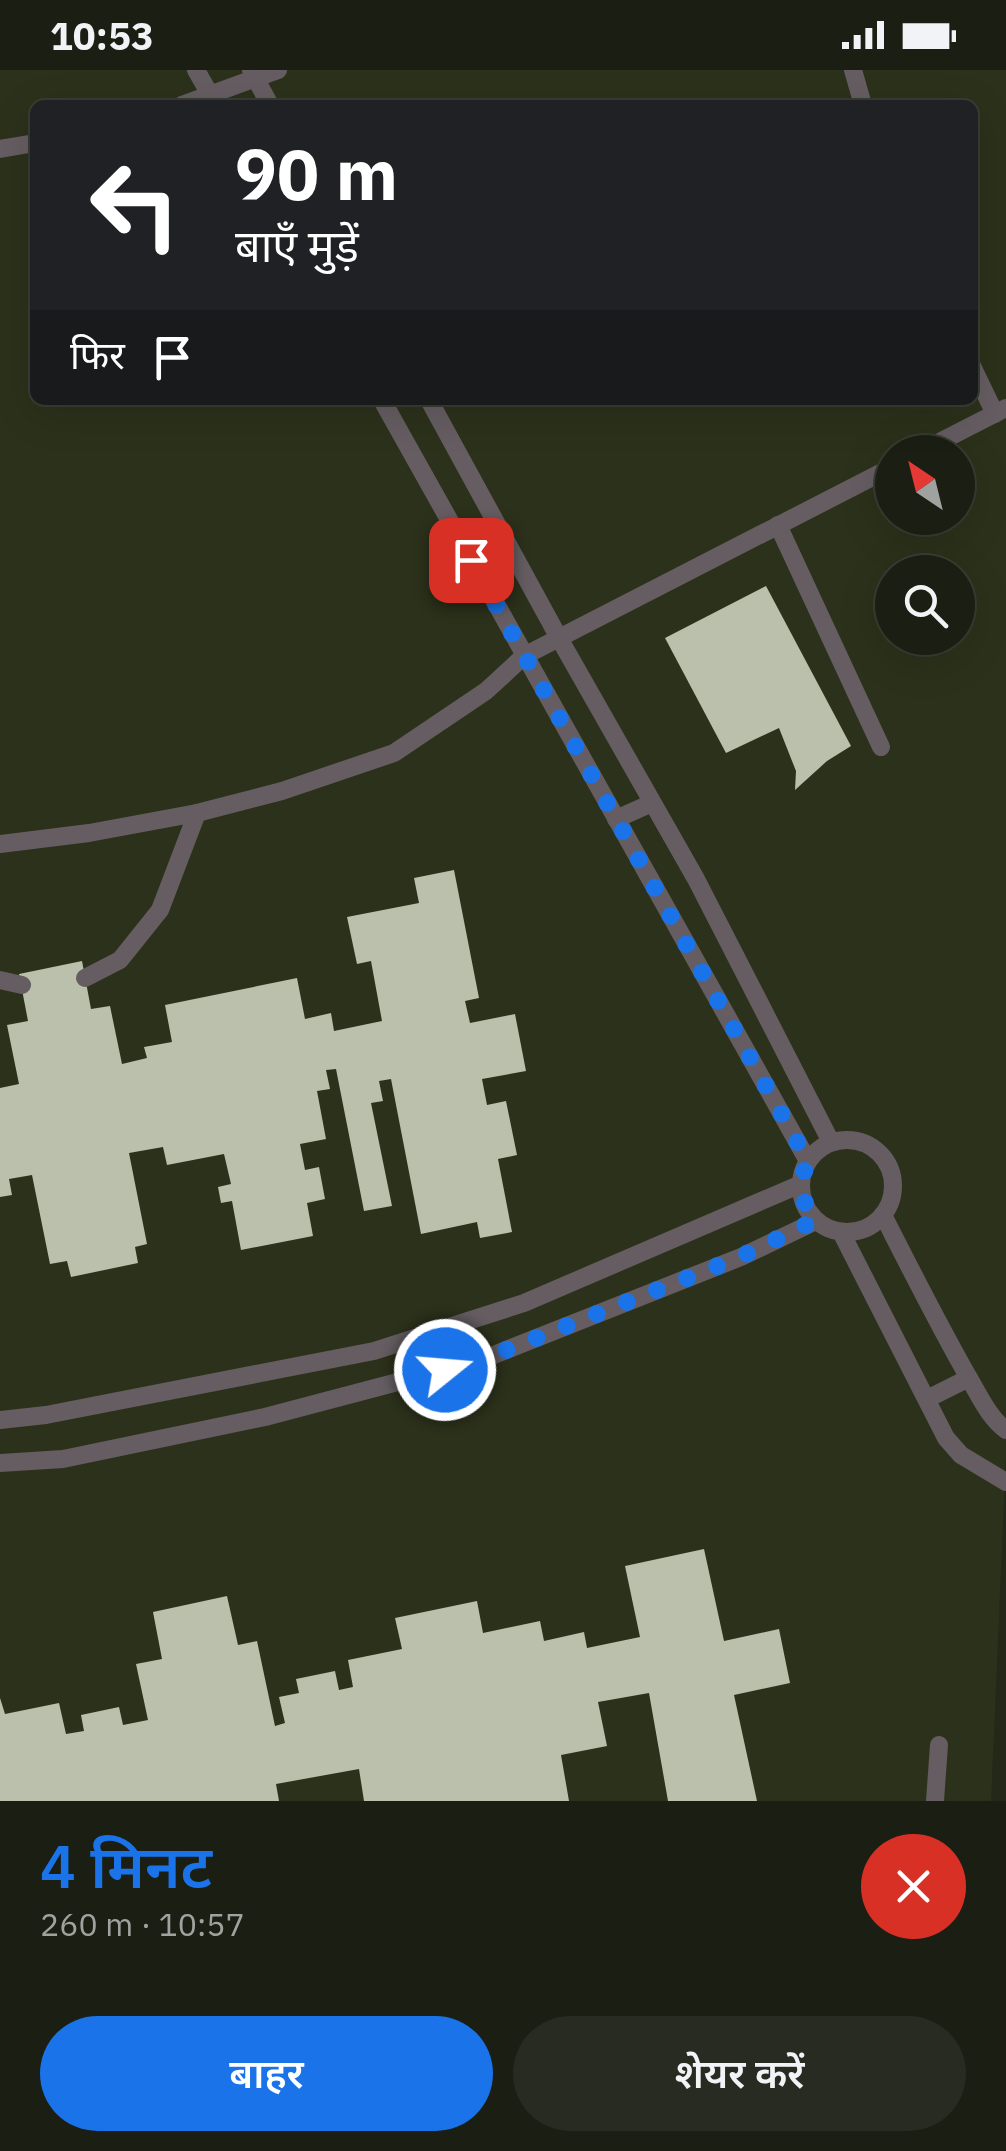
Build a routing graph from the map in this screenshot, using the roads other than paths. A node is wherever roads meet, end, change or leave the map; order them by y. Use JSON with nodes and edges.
{"nodes":[{"id":1,"x":196,"y":70,"type":"edge"},
{"id":2,"x":278,"y":70,"type":"edge"},
{"id":3,"x":853,"y":70,"type":"edge"},
{"id":4,"x":253,"y":74,"type":"edge"},
{"id":5,"x":213,"y":100,"type":"edge"},
{"id":6,"x":267,"y":100,"type":"edge"},
{"id":7,"x":862,"y":100,"type":"edge"},
{"id":8,"x":30,"y":143,"type":"edge"},
{"id":9,"x":0,"y":149,"type":"edge"},
{"id":10,"x":978,"y":376,"type":"edge"},
{"id":11,"x":385,"y":405,"type":"edge"},
{"id":12,"x":433,"y":405,"type":"edge"},
{"id":13,"x":1000,"y":411,"type":"edge"},
{"id":14,"x":953,"y":435,"type":"edge"},
{"id":15,"x":875,"y":475,"type":"edge"},
{"id":16,"x":778,"y":525,"type":"junction"},
{"id":17,"x":559,"y":638,"type":"junction"},
{"id":18,"x":524,"y":656,"type":"junction"},
{"id":19,"x":881,"y":747,"type":"dead end"},
{"id":20,"x":652,"y":803,"type":"junction"},
{"id":21,"x":197,"y":813,"type":"junction"},
{"id":22,"x":616,"y":819,"type":"junction"},
{"id":23,"x":0,"y":844,"type":"edge"},
{"id":24,"x":85,"y":978,"type":"dead end"},
{"id":25,"x":0,"y":980,"type":"edge"},
{"id":26,"x":22,"y":986,"type":"dead end"},
{"id":27,"x":832,"y":1142,"type":"junction"},
{"id":28,"x":808,"y":1161,"type":"junction"},
{"id":29,"x":801,"y":1184,"type":"junction"},
{"id":30,"x":883,"y":1215,"type":"junction"},
{"id":31,"x":816,"y":1220,"type":"junction"},
{"id":32,"x":841,"y":1232,"type":"junction"},
{"id":33,"x":968,"y":1378,"type":"junction"},
{"id":34,"x":927,"y":1399,"type":"junction"},
{"id":35,"x":0,"y":1420,"type":"edge"},
{"id":36,"x":1006,"y":1430,"type":"edge"},
{"id":37,"x":0,"y":1463,"type":"edge"},
{"id":38,"x":1006,"y":1482,"type":"edge"},
{"id":39,"x":939,"y":1745,"type":"dead end"},
{"id":40,"x":935,"y":1801,"type":"edge"}],
"edges":[{"from":1,"to":5,"type":"lane"},
{"from":2,"to":4,"type":"lane"},
{"from":3,"to":7,"type":"lane"},
{"from":4,"to":5,"type":"lane"},
{"from":4,"to":6,"type":"lane"},
{"from":8,"to":9,"type":"lane"},
{"from":10,"to":13,"type":"lane"},
{"from":11,"to":18,"type":"lane"},
{"from":12,"to":17,"type":"lane"},
{"from":13,"to":14,"type":"lane"},
{"from":15,"to":16,"type":"lane"},
{"from":16,"to":17,"type":"lane"},
{"from":16,"to":19,"type":"lane"},
{"from":17,"to":18,"type":"lane"},
{"from":17,"to":20,"type":"lane"},
{"from":18,"to":21,"type":"lane"},
{"from":18,"to":22,"type":"lane"},
{"from":20,"to":22,"type":"lane"},
{"from":20,"to":27,"type":"lane"},
{"from":21,"to":23,"type":"lane"},
{"from":21,"to":24,"type":"lane"},
{"from":22,"to":28,"type":"lane"},
{"from":25,"to":26,"type":"lane"},
{"from":27,"to":28,"type":"lane"},
{"from":27,"to":30,"type":"lane"},
{"from":28,"to":29,"type":"lane"},
{"from":29,"to":31,"type":"lane"},
{"from":29,"to":35,"type":"lane"},
{"from":30,"to":32,"type":"lane"},
{"from":30,"to":33,"type":"lane"},
{"from":31,"to":32,"type":"lane"},
{"from":31,"to":37,"type":"lane"},
{"from":32,"to":34,"type":"lane"},
{"from":33,"to":34,"type":"lane"},
{"from":33,"to":36,"type":"lane"},
{"from":34,"to":38,"type":"lane"},
{"from":39,"to":40,"type":"lane"}]}
